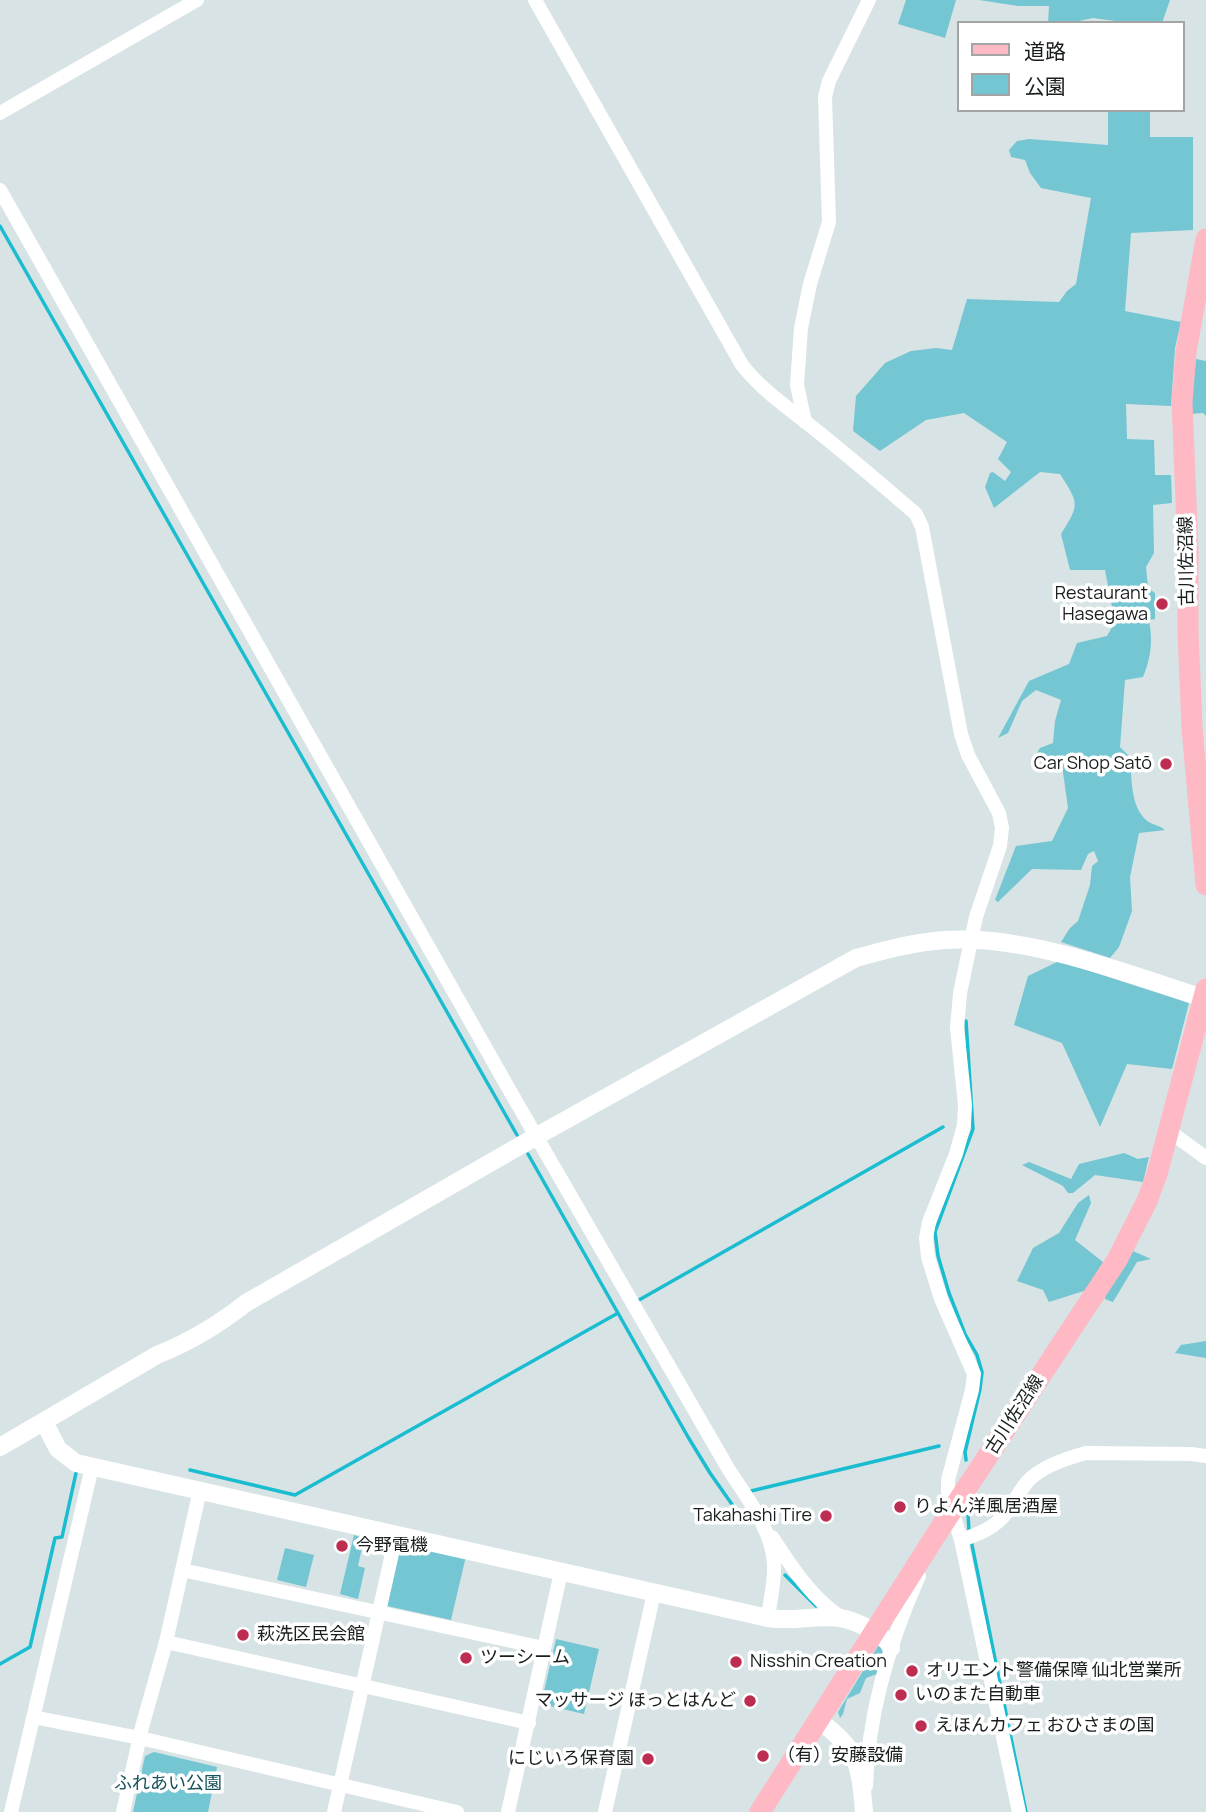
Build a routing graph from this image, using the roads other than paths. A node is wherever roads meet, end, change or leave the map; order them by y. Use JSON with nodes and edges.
{"nodes":[{"id":1,"x":197,"y":0,"type":"edge"},
{"id":2,"x":535,"y":0,"type":"edge"},
{"id":3,"x":869,"y":0,"type":"edge"},
{"id":4,"x":0,"y":113,"type":"edge"},
{"id":5,"x":0,"y":190,"type":"edge"},
{"id":6,"x":1206,"y":239,"type":"edge"},
{"id":7,"x":805,"y":422,"type":"junction"},
{"id":8,"x":1206,"y":885,"type":"edge"},
{"id":9,"x":971,"y":940,"type":"junction"},
{"id":10,"x":1206,"y":996,"type":"edge"},
{"id":11,"x":1168,"y":1131,"type":"junction"},
{"id":12,"x":537,"y":1136,"type":"junction"},
{"id":13,"x":1206,"y":1158,"type":"edge"},
{"id":14,"x":44,"y":1422,"type":"junction"},
{"id":15,"x":0,"y":1447,"type":"edge"},
{"id":16,"x":1206,"y":1456,"type":"edge"},
{"id":17,"x":92,"y":1467,"type":"junction"},
{"id":18,"x":200,"y":1490,"type":"junction"},
{"id":19,"x":947,"y":1520,"type":"junction"},
{"id":20,"x":761,"y":1521,"type":"junction"},
{"id":21,"x":396,"y":1536,"type":"junction"},
{"id":22,"x":962,"y":1540,"type":"junction"},
{"id":23,"x":182,"y":1570,"type":"junction"},
{"id":24,"x":561,"y":1572,"type":"junction"},
{"id":25,"x":654,"y":1592,"type":"junction"},
{"id":26,"x":378,"y":1614,"type":"junction"},
{"id":27,"x":768,"y":1618,"type":"junction"},
{"id":28,"x":842,"y":1618,"type":"junction"},
{"id":29,"x":874,"y":1632,"type":"junction"},
{"id":30,"x":166,"y":1642,"type":"junction"},
{"id":31,"x":544,"y":1648,"type":"junction"},
{"id":32,"x":891,"y":1648,"type":"junction"},
{"id":33,"x":362,"y":1686,"type":"junction"},
{"id":34,"x":33,"y":1717,"type":"junction"},
{"id":35,"x":818,"y":1721,"type":"junction"},
{"id":36,"x":529,"y":1723,"type":"junction"},
{"id":37,"x":140,"y":1738,"type":"junction"},
{"id":38,"x":339,"y":1786,"type":"junction"},
{"id":39,"x":11,"y":1812,"type":"edge"},
{"id":40,"x":123,"y":1812,"type":"edge"},
{"id":41,"x":334,"y":1812,"type":"edge"},
{"id":42,"x":457,"y":1812,"type":"edge"},
{"id":43,"x":508,"y":1812,"type":"edge"},
{"id":44,"x":605,"y":1812,"type":"edge"},
{"id":45,"x":760,"y":1812,"type":"edge"},
{"id":46,"x":864,"y":1812,"type":"edge"},
{"id":47,"x":1019,"y":1812,"type":"edge"}],
"edges":[{"from":1,"to":4,"type":"street"},
{"from":2,"to":7,"type":"street"},
{"from":3,"to":7,"type":"street"},
{"from":5,"to":12,"type":"street"},
{"from":6,"to":8,"type":"main road","name":"古川佐沼線"},
{"from":7,"to":9,"type":"street"},
{"from":9,"to":10,"type":"street"},
{"from":9,"to":12,"type":"street"},
{"from":9,"to":19,"type":"street"},
{"from":10,"to":11,"type":"main road","name":"古川佐沼線"},
{"from":11,"to":13,"type":"street"},
{"from":11,"to":19,"type":"main road","name":"古川佐沼線"},
{"from":12,"to":14,"type":"street"},
{"from":12,"to":20,"type":"street"},
{"from":14,"to":15,"type":"street"},
{"from":14,"to":17,"type":"street"},
{"from":16,"to":22,"type":"street"},
{"from":17,"to":18,"type":"street"},
{"from":17,"to":34,"type":"street"},
{"from":18,"to":21,"type":"street"},
{"from":18,"to":23,"type":"street"},
{"from":19,"to":22,"type":"street"},
{"from":19,"to":29,"type":"main road","name":"古川佐沼線"},
{"from":19,"to":32,"type":"street"},
{"from":20,"to":27,"type":"street"},
{"from":20,"to":28,"type":"street"},
{"from":21,"to":24,"type":"street"},
{"from":21,"to":26,"type":"street"},
{"from":22,"to":47,"type":"street"},
{"from":23,"to":26,"type":"street"},
{"from":23,"to":30,"type":"street"},
{"from":24,"to":25,"type":"street"},
{"from":24,"to":31,"type":"street"},
{"from":25,"to":27,"type":"street"},
{"from":25,"to":44,"type":"street"},
{"from":26,"to":31,"type":"street"},
{"from":26,"to":33,"type":"street"},
{"from":27,"to":28,"type":"street"},
{"from":28,"to":29,"type":"street"},
{"from":29,"to":32,"type":"street"},
{"from":29,"to":35,"type":"main road","name":"古川佐沼線"},
{"from":30,"to":33,"type":"street"},
{"from":30,"to":37,"type":"street"},
{"from":31,"to":36,"type":"street"},
{"from":32,"to":46,"type":"street"},
{"from":33,"to":36,"type":"street"},
{"from":33,"to":38,"type":"street"},
{"from":34,"to":37,"type":"street"},
{"from":34,"to":39,"type":"street"},
{"from":35,"to":45,"type":"main road","name":"古川佐沼線"},
{"from":35,"to":46,"type":"street"},
{"from":36,"to":43,"type":"street"},
{"from":37,"to":38,"type":"street"},
{"from":37,"to":40,"type":"street"},
{"from":38,"to":41,"type":"street"},
{"from":38,"to":42,"type":"street"}]}
